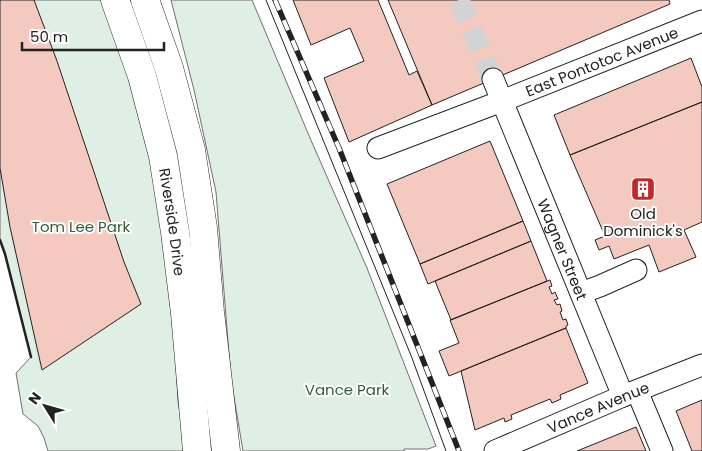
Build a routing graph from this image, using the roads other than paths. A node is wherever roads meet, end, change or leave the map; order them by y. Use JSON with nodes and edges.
{"nodes":[{"id":1,"x":115,"y":0,"type":"edge"},
{"id":2,"x":145,"y":0,"type":"edge"},
{"id":3,"x":702,"y":21,"type":"edge"},
{"id":4,"x":493,"y":79,"type":"tunnel mouth"},
{"id":5,"x":502,"y":101,"type":"junction"},
{"id":6,"x":378,"y":148,"type":"dead end"},
{"id":7,"x":636,"y":270,"type":"dead end"},
{"id":8,"x":581,"y":293,"type":"junction"},
{"id":9,"x":702,"y":365,"type":"edge"},
{"id":10,"x":630,"y":393,"type":"junction"},
{"id":11,"x":197,"y":451,"type":"edge"},
{"id":12,"x":226,"y":451,"type":"edge"},
{"id":13,"x":495,"y":451,"type":"edge"},
{"id":14,"x":662,"y":451,"type":"edge"}],
"edges":[{"from":1,"to":11,"type":"main road","name":"Riverside Drive"},
{"from":2,"to":12,"type":"main road","name":"Riverside Drive"},
{"from":3,"to":5,"type":"street","name":"East Pontotoc Avenue"},
{"from":4,"to":5,"type":"street","name":"Wagner Street"},
{"from":5,"to":6,"type":"street","name":"East Pontotoc Avenue"},
{"from":5,"to":8,"type":"street","name":"Wagner Street"},
{"from":7,"to":8,"type":"street"},
{"from":8,"to":10,"type":"street","name":"Wagner Street"},
{"from":9,"to":10,"type":"street","name":"Vance Avenue"},
{"from":10,"to":13,"type":"street","name":"Vance Avenue"},
{"from":10,"to":14,"type":"street","name":"Wagner Street"}]}
